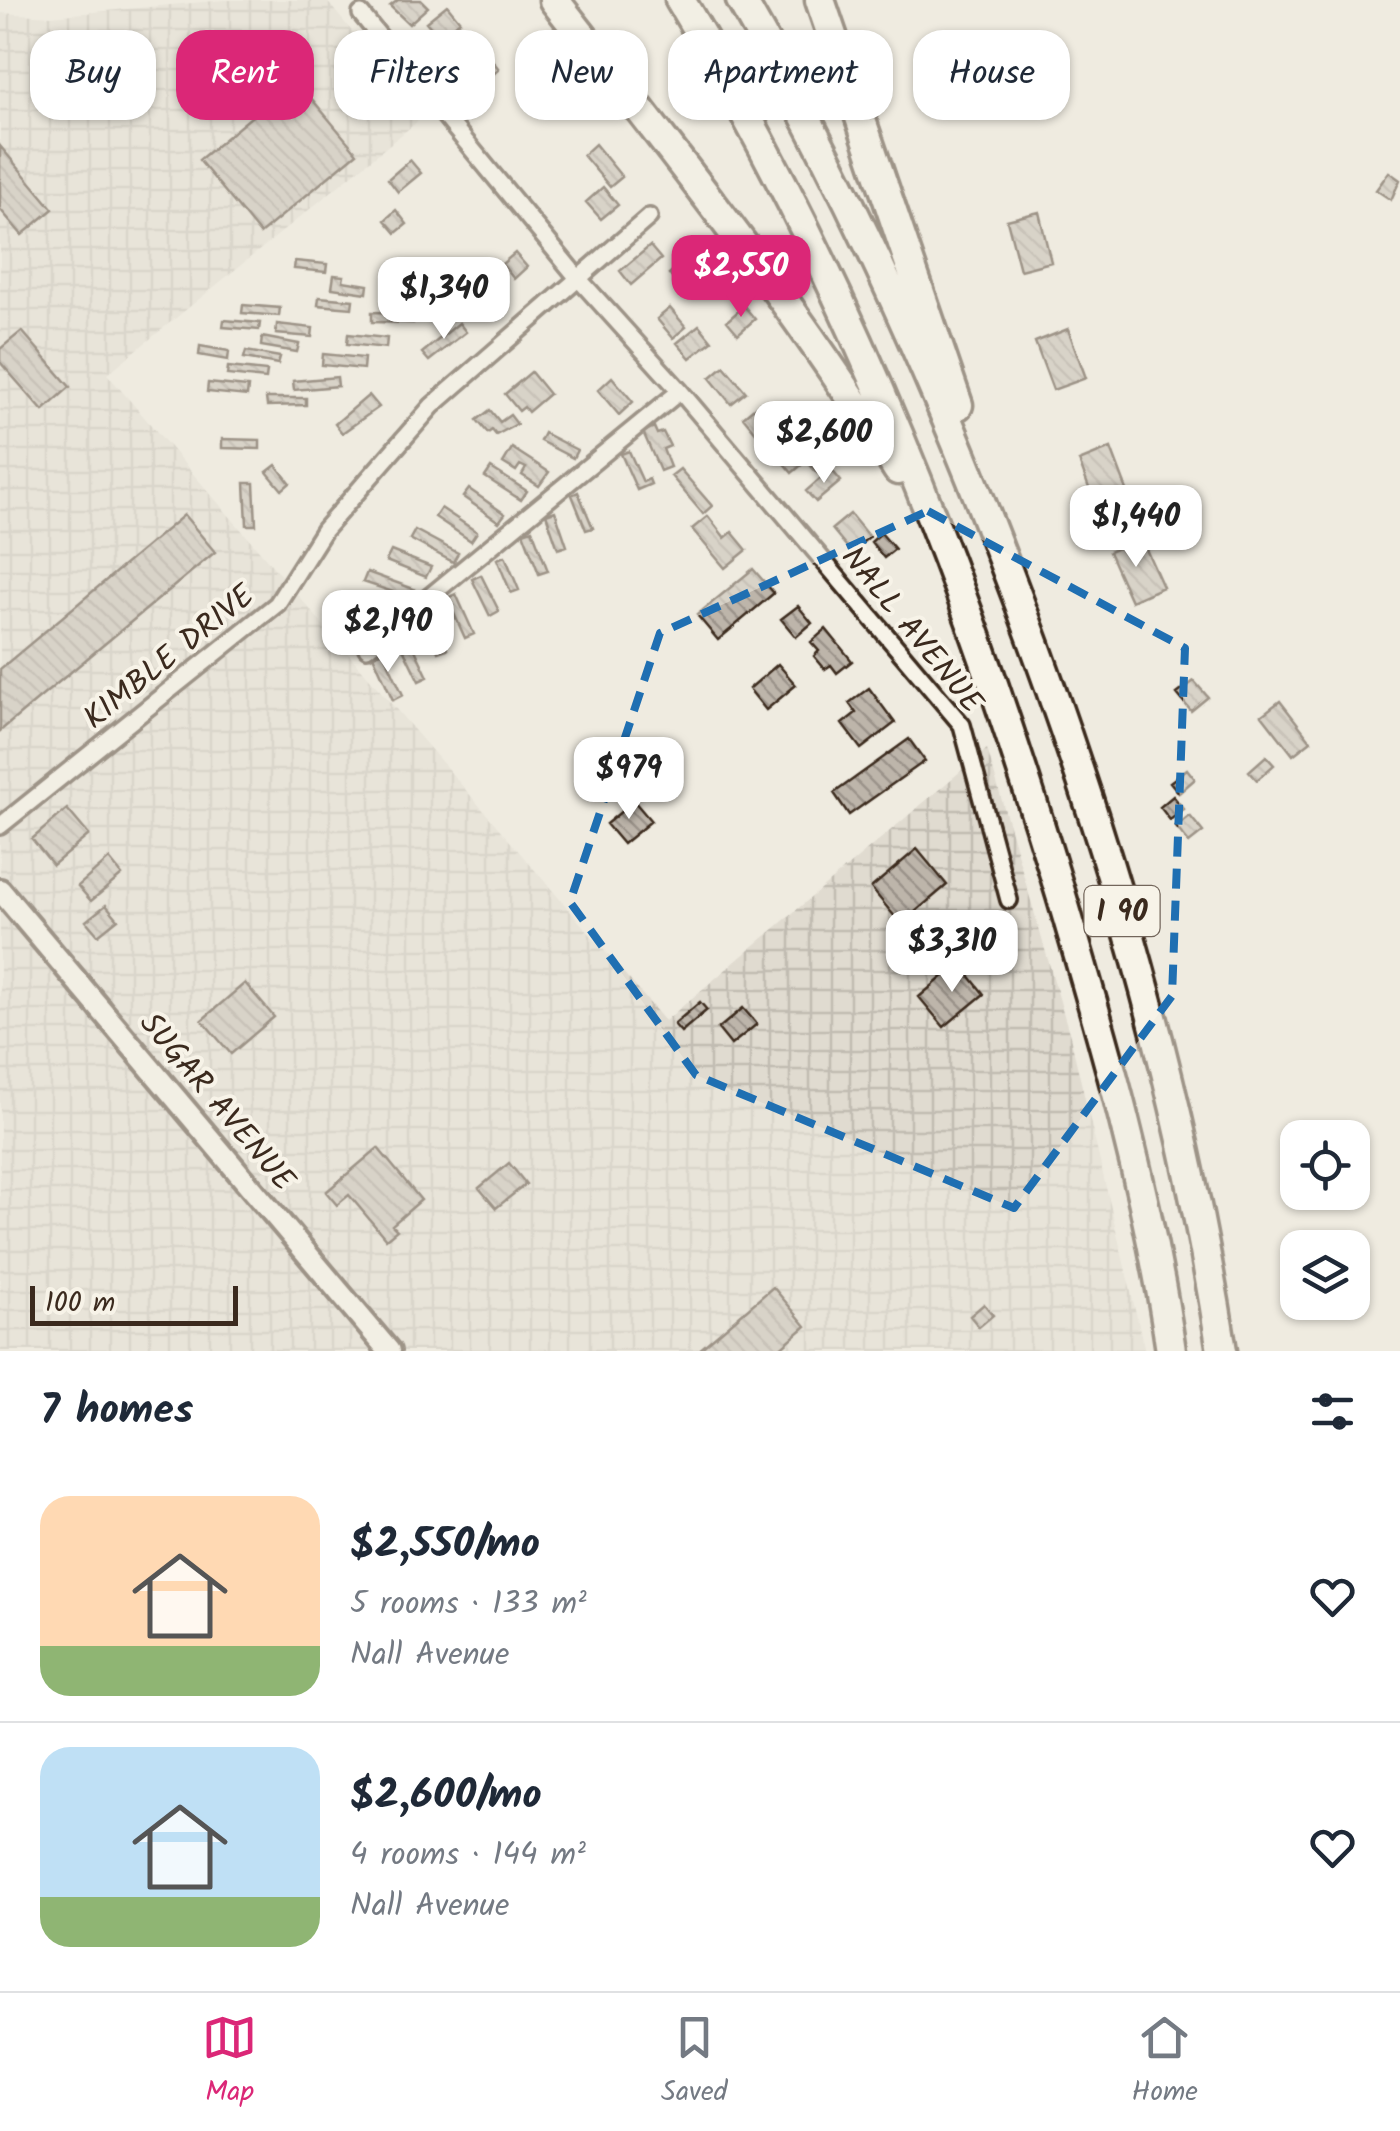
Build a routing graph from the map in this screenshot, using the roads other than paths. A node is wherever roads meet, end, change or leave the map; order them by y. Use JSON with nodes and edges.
{"nodes":[{"id":1,"x":554,"y":0,"type":"edge"},
{"id":2,"x":680,"y":0,"type":"edge"},
{"id":3,"x":740,"y":0,"type":"edge"},
{"id":4,"x":820,"y":0,"type":"edge"},
{"id":5,"x":361,"y":14,"type":"dead end"},
{"id":6,"x":649,"y":217,"type":"dead end"},
{"id":7,"x":577,"y":276,"type":"junction"},
{"id":8,"x":680,"y":391,"type":"junction"},
{"id":9,"x":975,"y":484,"type":"junction"},
{"id":10,"x":367,"y":648,"type":"dead end"},
{"id":11,"x":1024,"y":771,"type":"junction"},
{"id":12,"x":0,"y":826,"type":"edge"},
{"id":13,"x":0,"y":890,"type":"edge"},
{"id":14,"x":1009,"y":900,"type":"dead end"},
{"id":15,"x":389,"y":1351,"type":"edge"},
{"id":16,"x":1171,"y":1351,"type":"edge"},
{"id":17,"x":1222,"y":1351,"type":"edge"}],
"edges":[{"from":1,"to":11,"type":"highway"},
{"from":2,"to":11,"type":"highway","number":"I 90"},
{"from":3,"to":9,"type":"highway","number":"I 90"},
{"from":4,"to":9,"type":"highway"},
{"from":5,"to":7,"type":"street","name":"NALL AVENUE"},
{"from":6,"to":7,"type":"street","name":"KIMBLE DRIVE"},
{"from":7,"to":8,"type":"street","name":"NALL AVENUE"},
{"from":7,"to":12,"type":"street","name":"KIMBLE DRIVE"},
{"from":8,"to":10,"type":"street"},
{"from":8,"to":14,"type":"street","name":"NALL AVENUE"},
{"from":9,"to":17,"type":"highway","number":"I 90"},
{"from":11,"to":16,"type":"highway","number":"I 90"},
{"from":13,"to":15,"type":"main road","name":"SUGAR AVENUE"}]}
